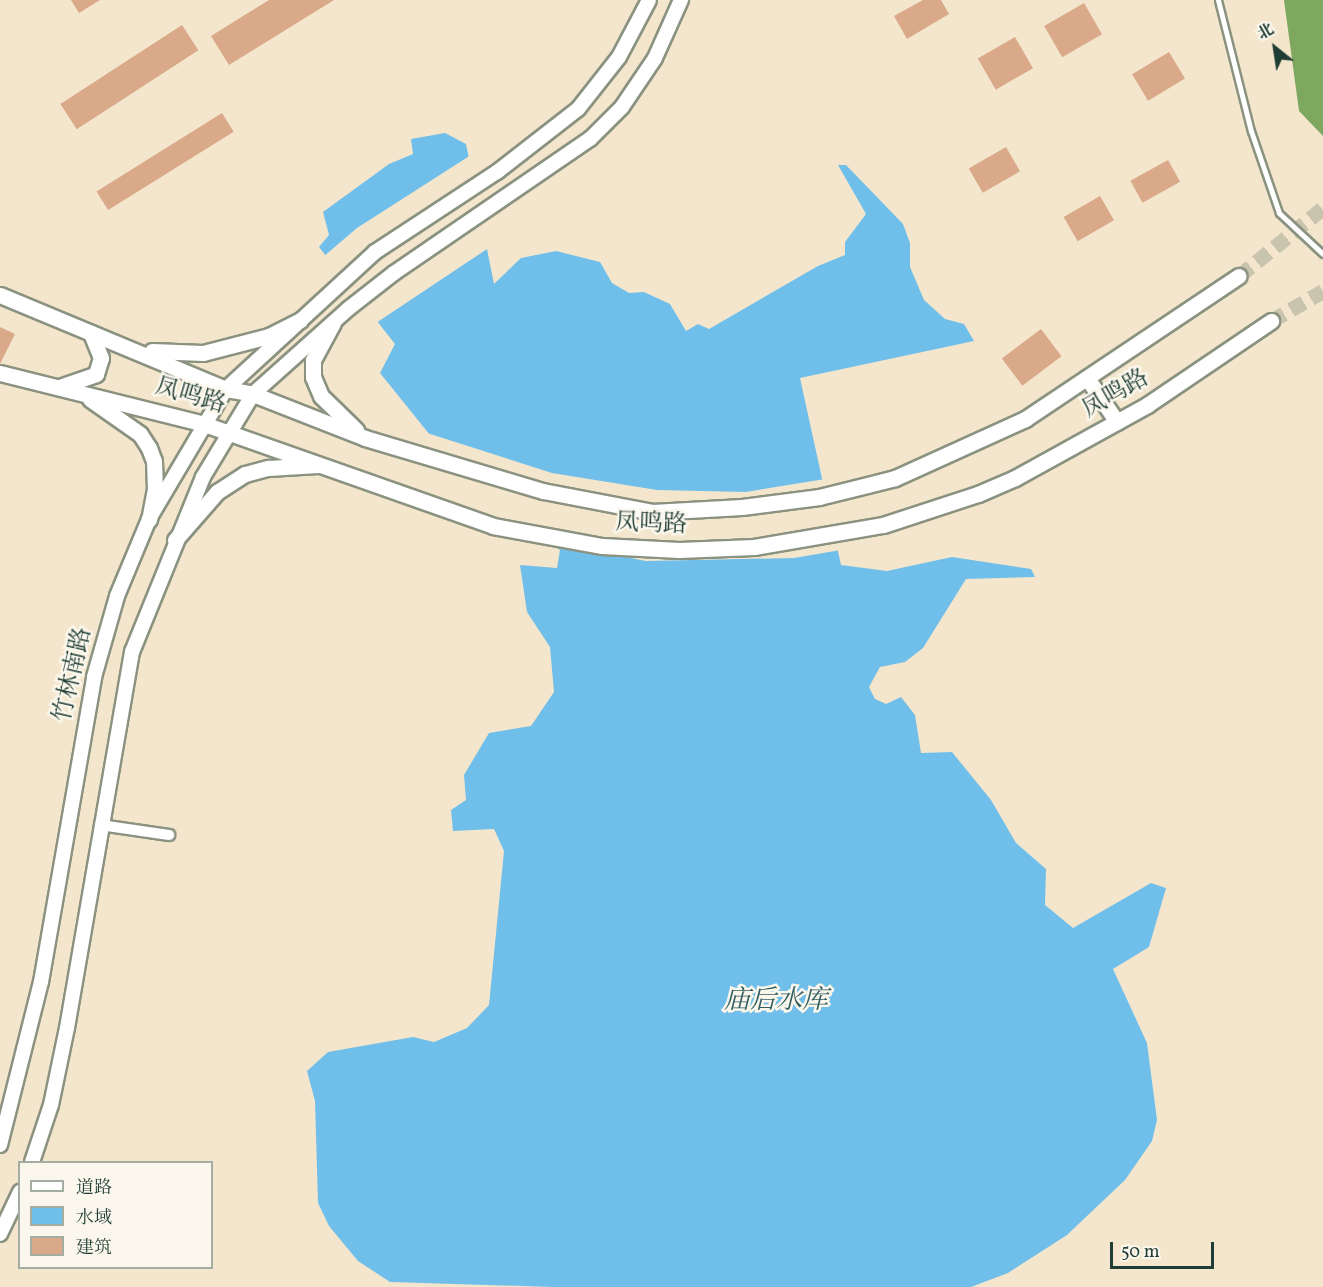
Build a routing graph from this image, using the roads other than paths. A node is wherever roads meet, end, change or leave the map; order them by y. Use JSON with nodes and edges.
{"nodes":[{"id":1,"x":649,"y":0,"type":"edge"},
{"id":2,"x":681,"y":0,"type":"edge"},
{"id":3,"x":1218,"y":0,"type":"edge"},
{"id":4,"x":1323,"y":254,"type":"edge"},
{"id":5,"x":1239,"y":276,"type":"tunnel mouth"},
{"id":6,"x":0,"y":295,"type":"edge"},
{"id":7,"x":300,"y":320,"type":"junction"},
{"id":8,"x":1271,"y":321,"type":"tunnel mouth"},
{"id":9,"x":333,"y":323,"type":"junction"},
{"id":10,"x":91,"y":333,"type":"junction"},
{"id":11,"x":137,"y":350,"type":"junction"},
{"id":12,"x":0,"y":373,"type":"edge"},
{"id":13,"x":1087,"y":378,"type":"junction"},
{"id":14,"x":62,"y":386,"type":"junction"},
{"id":15,"x":226,"y":389,"type":"junction"},
{"id":16,"x":80,"y":393,"type":"junction"},
{"id":17,"x":253,"y":394,"type":"junction"},
{"id":18,"x":1117,"y":422,"type":"junction"},
{"id":19,"x":204,"y":424,"type":"junction"},
{"id":20,"x":231,"y":432,"type":"junction"},
{"id":21,"x":365,"y":438,"type":"junction"},
{"id":22,"x":325,"y":464,"type":"junction"},
{"id":23,"x":149,"y":519,"type":"junction"},
{"id":24,"x":175,"y":540,"type":"junction"},
{"id":25,"x":100,"y":825,"type":"junction"},
{"id":26,"x":168,"y":835,"type":"dead end"},
{"id":27,"x":0,"y":1145,"type":"edge"},
{"id":28,"x":32,"y":1161,"type":"edge"},
{"id":29,"x":18,"y":1196,"type":"edge"},
{"id":30,"x":0,"y":1234,"type":"edge"}],
"edges":[{"from":1,"to":7,"type":"street","name":"竹林南路"},
{"from":2,"to":9,"type":"street"},
{"from":3,"to":4,"type":"lane"},
{"from":5,"to":13,"type":"main road","name":"凤鸣路"},
{"from":6,"to":10,"type":"main road","name":"凤鸣路"},
{"from":7,"to":11,"type":"main road"},
{"from":7,"to":15,"type":"street","name":"竹林南路"},
{"from":8,"to":18,"type":"main road","name":"凤鸣路"},
{"from":9,"to":17,"type":"street"},
{"from":9,"to":21,"type":"main road"},
{"from":10,"to":11,"type":"main road","name":"凤鸣路"},
{"from":10,"to":14,"type":"main road"},
{"from":11,"to":15,"type":"main road","name":"凤鸣路"},
{"from":12,"to":14,"type":"main road","name":"凤鸣路"},
{"from":13,"to":18,"type":"main road"},
{"from":13,"to":21,"type":"main road","name":"凤鸣路"},
{"from":14,"to":16,"type":"main road","name":"凤鸣路"},
{"from":15,"to":17,"type":"main road","name":"凤鸣路"},
{"from":15,"to":19,"type":"street","name":"竹林南路"},
{"from":16,"to":19,"type":"main road","name":"凤鸣路"},
{"from":16,"to":23,"type":"main road"},
{"from":17,"to":20,"type":"street"},
{"from":17,"to":21,"type":"main road","name":"凤鸣路"},
{"from":18,"to":22,"type":"main road","name":"凤鸣路"},
{"from":19,"to":20,"type":"main road","name":"凤鸣路"},
{"from":19,"to":23,"type":"street","name":"竹林南路"},
{"from":20,"to":22,"type":"main road","name":"凤鸣路"},
{"from":20,"to":24,"type":"street"},
{"from":22,"to":24,"type":"main road"},
{"from":23,"to":27,"type":"street","name":"竹林南路"},
{"from":24,"to":25,"type":"street"},
{"from":25,"to":26,"type":"street"},
{"from":25,"to":28,"type":"street"},
{"from":29,"to":30,"type":"street"}]}
